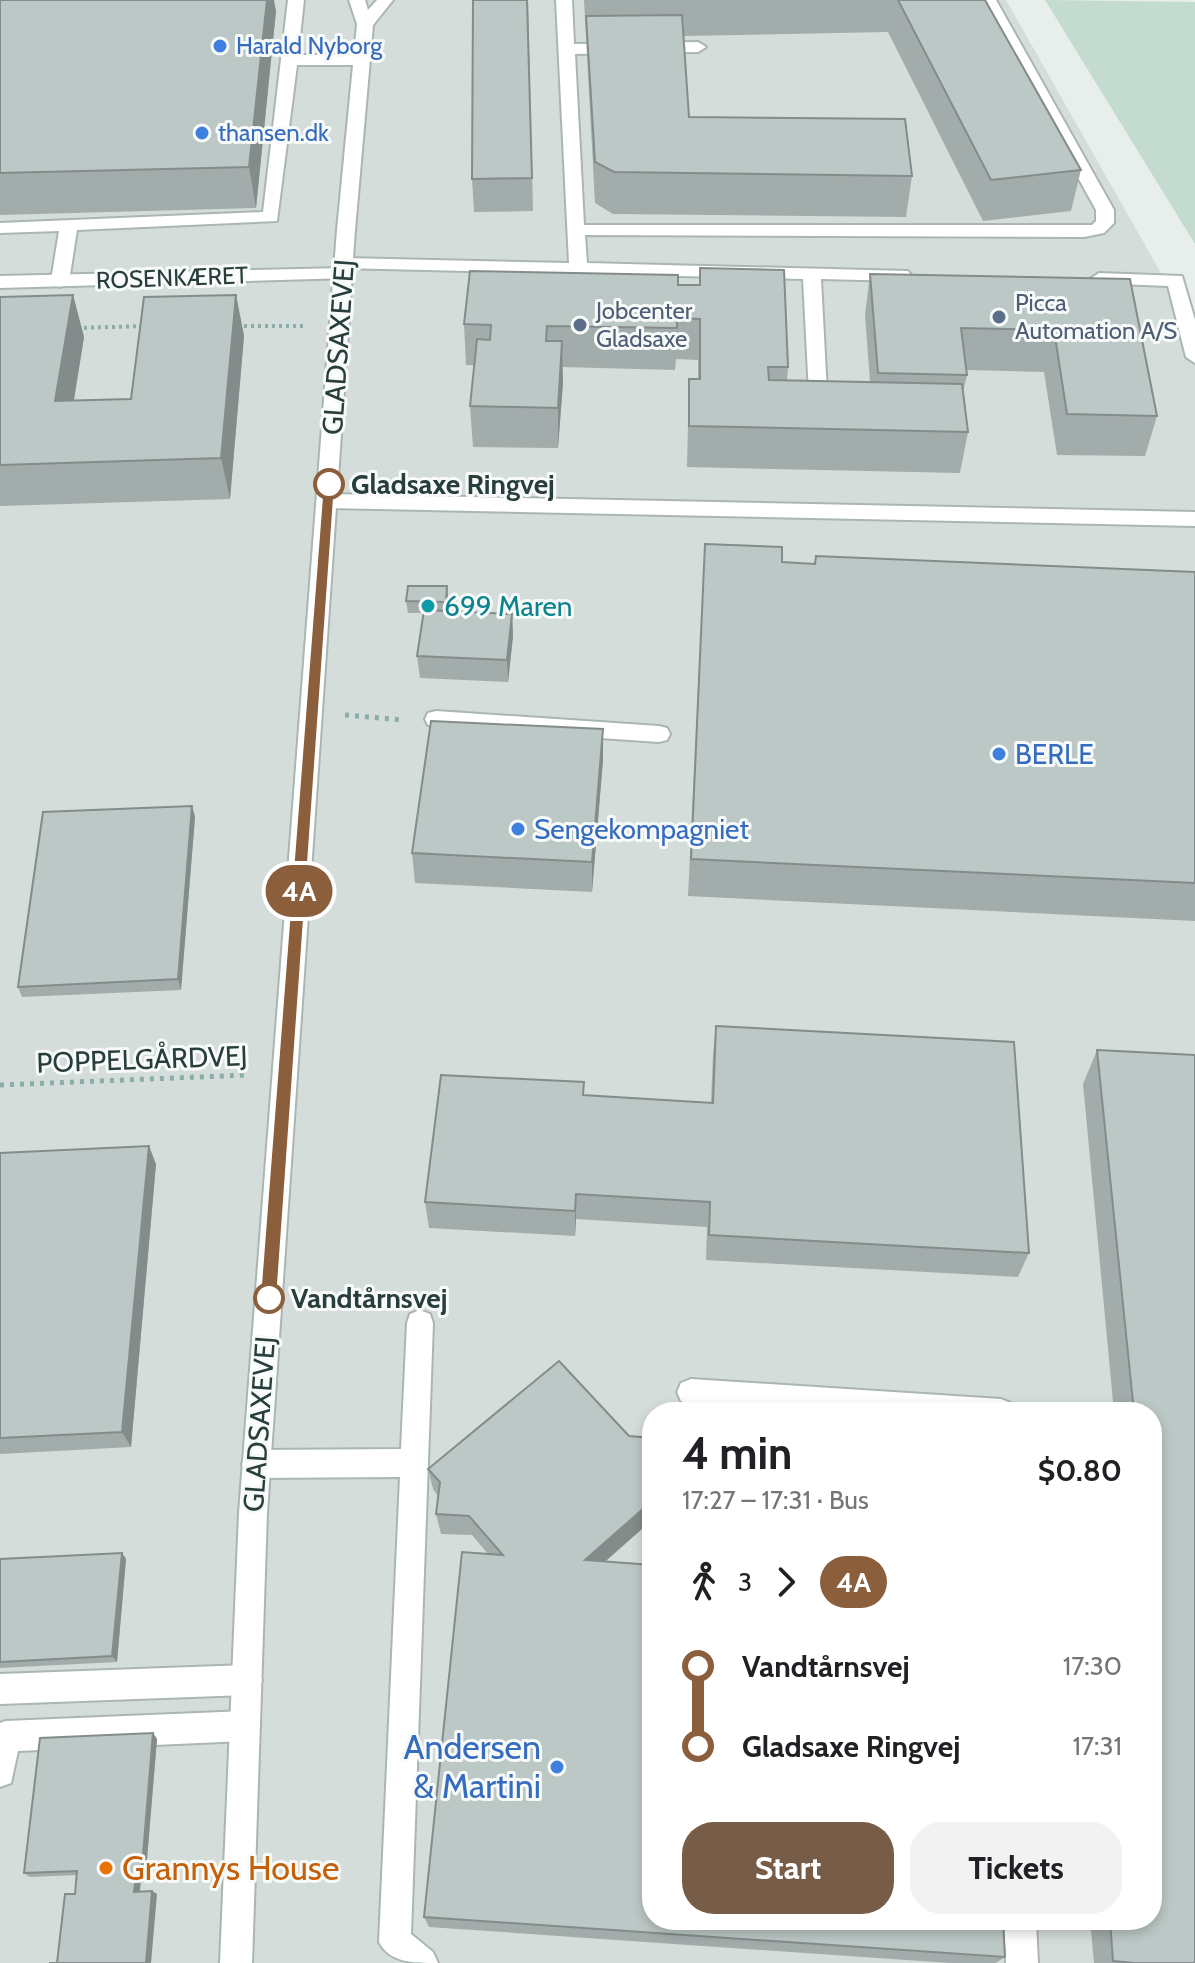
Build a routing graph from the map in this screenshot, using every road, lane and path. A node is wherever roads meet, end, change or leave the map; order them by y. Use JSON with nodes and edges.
{"nodes":[{"id":1,"x":296,"y":0,"type":"edge"},
{"id":2,"x":357,"y":0,"type":"edge"},
{"id":3,"x":370,"y":0,"type":"edge"},
{"id":4,"x":385,"y":0,"type":"edge"},
{"id":5,"x":564,"y":0,"type":"edge"},
{"id":6,"x":988,"y":0,"type":"edge"},
{"id":7,"x":365,"y":24,"type":"junction"},
{"id":8,"x":698,"y":47,"type":"dead end"},
{"id":9,"x":566,"y":49,"type":"junction"},
{"id":10,"x":290,"y":60,"type":"junction"},
{"id":11,"x":363,"y":60,"type":"junction"},
{"id":12,"x":69,"y":225,"type":"junction"},
{"id":13,"x":0,"y":228,"type":"edge"},
{"id":14,"x":575,"y":230,"type":"junction"},
{"id":15,"x":344,"y":269,"type":"junction"},
{"id":16,"x":578,"y":269,"type":"junction"},
{"id":17,"x":812,"y":273,"type":"junction"},
{"id":18,"x":922,"y":275,"type":"edge"},
{"id":19,"x":1081,"y":279,"type":"edge"},
{"id":20,"x":60,"y":281,"type":"junction"},
{"id":21,"x":0,"y":282,"type":"edge"},
{"id":22,"x":156,"y":326,"type":"edge"},
{"id":23,"x":233,"y":326,"type":"edge"},
{"id":24,"x":340,"y":326,"type":"junction"},
{"id":25,"x":62,"y":329,"type":"edge"},
{"id":26,"x":1195,"y":357,"type":"edge"},
{"id":27,"x":818,"y":393,"type":"edge"},
{"id":28,"x":328,"y":501,"type":"junction"},
{"id":29,"x":1195,"y":519,"type":"edge"},
{"id":30,"x":312,"y":712,"type":"junction"},
{"id":31,"x":436,"y":719,"type":"joint"},
{"id":32,"x":659,"y":734,"type":"dead end"},
{"id":33,"x":285,"y":1073,"type":"junction"},
{"id":34,"x":0,"y":1085,"type":"edge"},
{"id":35,"x":420,"y":1323,"type":"dead end"},
{"id":36,"x":691,"y":1392,"type":"dead end"},
{"id":37,"x":846,"y":1402,"type":"edge"},
{"id":38,"x":414,"y":1463,"type":"junction"},
{"id":39,"x":256,"y":1464,"type":"junction"},
{"id":40,"x":247,"y":1680,"type":"junction"},
{"id":41,"x":0,"y":1689,"type":"edge"},
{"id":42,"x":245,"y":1726,"type":"junction"},
{"id":43,"x":0,"y":1772,"type":"edge"},
{"id":44,"x":1020,"y":1930,"type":"edge"},
{"id":45,"x":236,"y":1963,"type":"edge"},
{"id":46,"x":422,"y":1963,"type":"edge"},
{"id":47,"x":1022,"y":1963,"type":"edge"}],
"edges":[{"from":1,"to":10,"type":"street"},
{"from":2,"to":7,"type":"street","name":"GLADSAXEVEJ"},
{"from":3,"to":7,"type":"street"},
{"from":4,"to":7,"type":"street"},
{"from":5,"to":9,"type":"street"},
{"from":6,"to":14,"type":"street"},
{"from":7,"to":11,"type":"street","name":"GLADSAXEVEJ"},
{"from":8,"to":9,"type":"street"},
{"from":9,"to":14,"type":"street"},
{"from":10,"to":11,"type":"street"},
{"from":10,"to":12,"type":"street"},
{"from":11,"to":15,"type":"street","name":"GLADSAXEVEJ"},
{"from":12,"to":13,"type":"street"},
{"from":12,"to":20,"type":"street"},
{"from":14,"to":16,"type":"street"},
{"from":15,"to":16,"type":"street","name":"ROSENKÆRET"},
{"from":15,"to":20,"type":"street","name":"ROSENKÆRET"},
{"from":15,"to":24,"type":"street","name":"GLADSAXEVEJ"},
{"from":16,"to":17,"type":"street","name":"ROSENKÆRET"},
{"from":17,"to":18,"type":"street","name":"ROSENKÆRET"},
{"from":17,"to":27,"type":"street"},
{"from":19,"to":26,"type":"street"},
{"from":20,"to":21,"type":"street","name":"ROSENKÆRET"},
{"from":22,"to":25,"type":"path"},
{"from":23,"to":24,"type":"path"},
{"from":24,"to":28,"type":"street","name":"GLADSAXEVEJ"},
{"from":28,"to":29,"type":"street"},
{"from":28,"to":30,"type":"street","name":"GLADSAXEVEJ"},
{"from":30,"to":31,"type":"path"},
{"from":30,"to":33,"type":"street","name":"GLADSAXEVEJ"},
{"from":31,"to":32,"type":"street"},
{"from":33,"to":34,"type":"path","name":"POPPELGÅRDVEJ"},
{"from":33,"to":39,"type":"street","name":"GLADSAXEVEJ"},
{"from":35,"to":38,"type":"street"},
{"from":36,"to":37,"type":"street"},
{"from":38,"to":39,"type":"street"},
{"from":38,"to":46,"type":"street"},
{"from":39,"to":40,"type":"street","name":"GLADSAXEVEJ"},
{"from":40,"to":41,"type":"street"},
{"from":40,"to":42,"type":"street","name":"GLADSAXEVEJ"},
{"from":42,"to":43,"type":"street"},
{"from":42,"to":45,"type":"street","name":"GLADSAXEVEJ"},
{"from":44,"to":47,"type":"street"}]}
